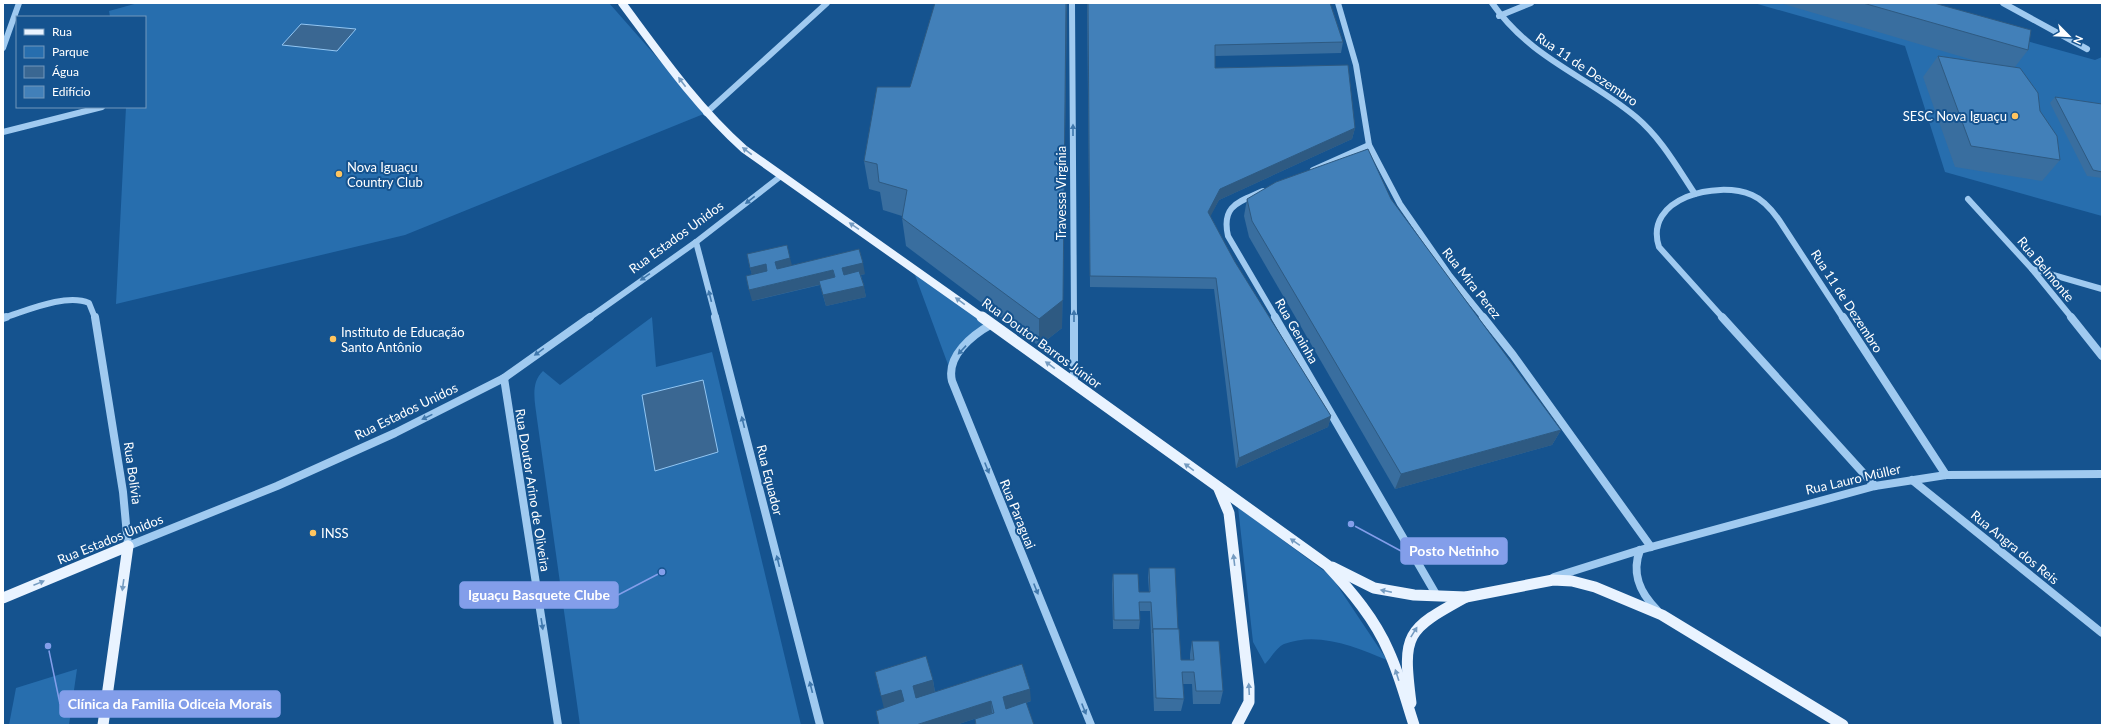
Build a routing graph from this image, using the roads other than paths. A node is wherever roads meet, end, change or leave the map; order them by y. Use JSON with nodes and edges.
{"nodes":[{"id":1,"x":19,"y":3,"type":"edge"},
{"id":2,"x":622,"y":3,"type":"edge"},
{"id":3,"x":827,"y":3,"type":"edge"},
{"id":4,"x":1072,"y":3,"type":"edge"},
{"id":5,"x":1338,"y":3,"type":"edge"},
{"id":6,"x":1492,"y":3,"type":"edge"},
{"id":7,"x":1531,"y":3,"type":"edge"},
{"id":8,"x":2003,"y":3,"type":"edge"},
{"id":9,"x":1499,"y":16,"type":"junction"},
{"id":10,"x":4,"y":40,"type":"edge"},
{"id":11,"x":3,"y":48,"type":"edge"},
{"id":12,"x":2087,"y":49,"type":"dead end"},
{"id":13,"x":1349,"y":66,"type":"edge"},
{"id":14,"x":1356,"y":66,"type":"junction"},
{"id":15,"x":98,"y":108,"type":"edge"},
{"id":16,"x":706,"y":113,"type":"junction"},
{"id":17,"x":3,"y":132,"type":"edge"},
{"id":18,"x":1369,"y":145,"type":"junction"},
{"id":19,"x":1304,"y":174,"type":"edge"},
{"id":20,"x":781,"y":176,"type":"junction"},
{"id":21,"x":1267,"y":189,"type":"edge"},
{"id":22,"x":1695,"y":194,"type":"junction"},
{"id":23,"x":1968,"y":199,"type":"dead end"},
{"id":24,"x":696,"y":242,"type":"junction"},
{"id":25,"x":2032,"y":269,"type":"junction"},
{"id":26,"x":2102,"y":289,"type":"edge"},
{"id":27,"x":3,"y":318,"type":"edge"},
{"id":28,"x":992,"y":324,"type":"junction"},
{"id":29,"x":2102,"y":356,"type":"edge"},
{"id":30,"x":504,"y":378,"type":"junction"},
{"id":31,"x":1074,"y":383,"type":"junction"},
{"id":32,"x":2102,"y":474,"type":"edge"},
{"id":33,"x":1946,"y":475,"type":"junction"},
{"id":34,"x":1912,"y":480,"type":"junction"},
{"id":35,"x":1875,"y":486,"type":"junction"},
{"id":36,"x":1218,"y":487,"type":"junction"},
{"id":37,"x":128,"y":546,"type":"junction"},
{"id":38,"x":1651,"y":547,"type":"junction"},
{"id":39,"x":1640,"y":550,"type":"junction"},
{"id":40,"x":1327,"y":565,"type":"junction"},
{"id":41,"x":1542,"y":581,"type":"junction"},
{"id":42,"x":1437,"y":596,"type":"junction"},
{"id":43,"x":1466,"y":597,"type":"junction"},
{"id":44,"x":3,"y":598,"type":"edge"},
{"id":45,"x":1662,"y":615,"type":"junction"},
{"id":46,"x":2102,"y":633,"type":"edge"},
{"id":47,"x":104,"y":725,"type":"edge"},
{"id":48,"x":558,"y":725,"type":"edge"},
{"id":49,"x":820,"y":725,"type":"edge"},
{"id":50,"x":1091,"y":725,"type":"edge"},
{"id":51,"x":1237,"y":725,"type":"edge"},
{"id":52,"x":1414,"y":725,"type":"edge"},
{"id":53,"x":1843,"y":725,"type":"edge"}],
"edges":[{"from":1,"to":10,"type":"street"},
{"from":16,"to":2,"type":"main road","name":"Rua Doutor Barros Júnior","one_way":true},
{"from":3,"to":16,"type":"street"},
{"from":31,"to":4,"type":"street","name":"Travessa Virgínia","one_way":true},
{"from":5,"to":14,"type":"street","name":"Rua Mira Perez"},
{"from":6,"to":9,"type":"street","name":"Rua 11 de Dezembro"},
{"from":7,"to":9,"type":"street"},
{"from":8,"to":12,"type":"street"},
{"from":9,"to":22,"type":"street","name":"Rua 11 de Dezembro"},
{"from":10,"to":11,"type":"street"},
{"from":13,"to":14,"type":"street"},
{"from":14,"to":18,"type":"street","name":"Rua Mira Perez"},
{"from":15,"to":17,"type":"street"},
{"from":20,"to":16,"type":"main road","name":"Rua Doutor Barros Júnior","one_way":true},
{"from":18,"to":19,"type":"street"},
{"from":18,"to":38,"type":"street","name":"Rua Mira Perez"},
{"from":20,"to":24,"type":"street","name":"Rua Estados Unidos","one_way":true},
{"from":28,"to":20,"type":"main road","name":"Rua Doutor Barros Júnior","one_way":true},
{"from":21,"to":42,"type":"street","name":"Rua Geninha"},
{"from":22,"to":33,"type":"street","name":"Rua 11 de Dezembro"},
{"from":22,"to":35,"type":"street","name":"Rua 11 de Dezembro"},
{"from":23,"to":25,"type":"street","name":"Rua Belmonte"},
{"from":24,"to":30,"type":"street","name":"Rua Estados Unidos","one_way":true},
{"from":49,"to":24,"type":"street","name":"Rua Equador","one_way":true},
{"from":25,"to":26,"type":"street"},
{"from":25,"to":29,"type":"street","name":"Rua Belmonte"},
{"from":27,"to":37,"type":"street","name":"Rua Bolívia"},
{"from":31,"to":28,"type":"main road","name":"Rua Doutor Barros Júnior","one_way":true},
{"from":28,"to":50,"type":"street","name":"Rua Paraguai","one_way":true},
{"from":30,"to":37,"type":"street","name":"Rua Estados Unidos","one_way":true},
{"from":30,"to":48,"type":"street","name":"Rua Doutor Arino de Oliveira","one_way":true},
{"from":36,"to":31,"type":"main road","name":"Rua Doutor Barros Júnior","one_way":true},
{"from":32,"to":33,"type":"street","name":"Rua Lauro Müller"},
{"from":33,"to":34,"type":"street","name":"Rua Lauro Müller"},
{"from":34,"to":35,"type":"street","name":"Rua Lauro Müller"},
{"from":34,"to":46,"type":"street","name":"Rua Angra dos Reis"},
{"from":35,"to":38,"type":"street","name":"Rua Lauro Müller"},
{"from":40,"to":36,"type":"main road","name":"Rua Doutor Barros Júnior","one_way":true},
{"from":51,"to":36,"type":"main road","one_way":true},
{"from":44,"to":37,"type":"main road","name":"Rua Estados Unidos","one_way":true},
{"from":37,"to":47,"type":"main road","name":"Rua Bolívia","one_way":true},
{"from":38,"to":39,"type":"street","name":"Rua Lauro Müller"},
{"from":39,"to":41,"type":"street","name":"Rua Lauro Müller"},
{"from":39,"to":45,"type":"street","name":"Rua Lauro Müller"},
{"from":42,"to":40,"type":"main road","name":"Rua Lauro Müller","one_way":true},
{"from":52,"to":40,"type":"main road","name":"Rua Doutor Barros Júnior","one_way":true},
{"from":41,"to":43,"type":"main road","name":"Rua Lauro Müller"},
{"from":41,"to":45,"type":"main road","name":"Rua Lauro Müller"},
{"from":42,"to":43,"type":"main road","name":"Rua Lauro Müller"},
{"from":52,"to":43,"type":"main road","name":"Rua Lauro Müller","one_way":true},
{"from":45,"to":53,"type":"main road","name":"Rua Lauro Müller"}]}
